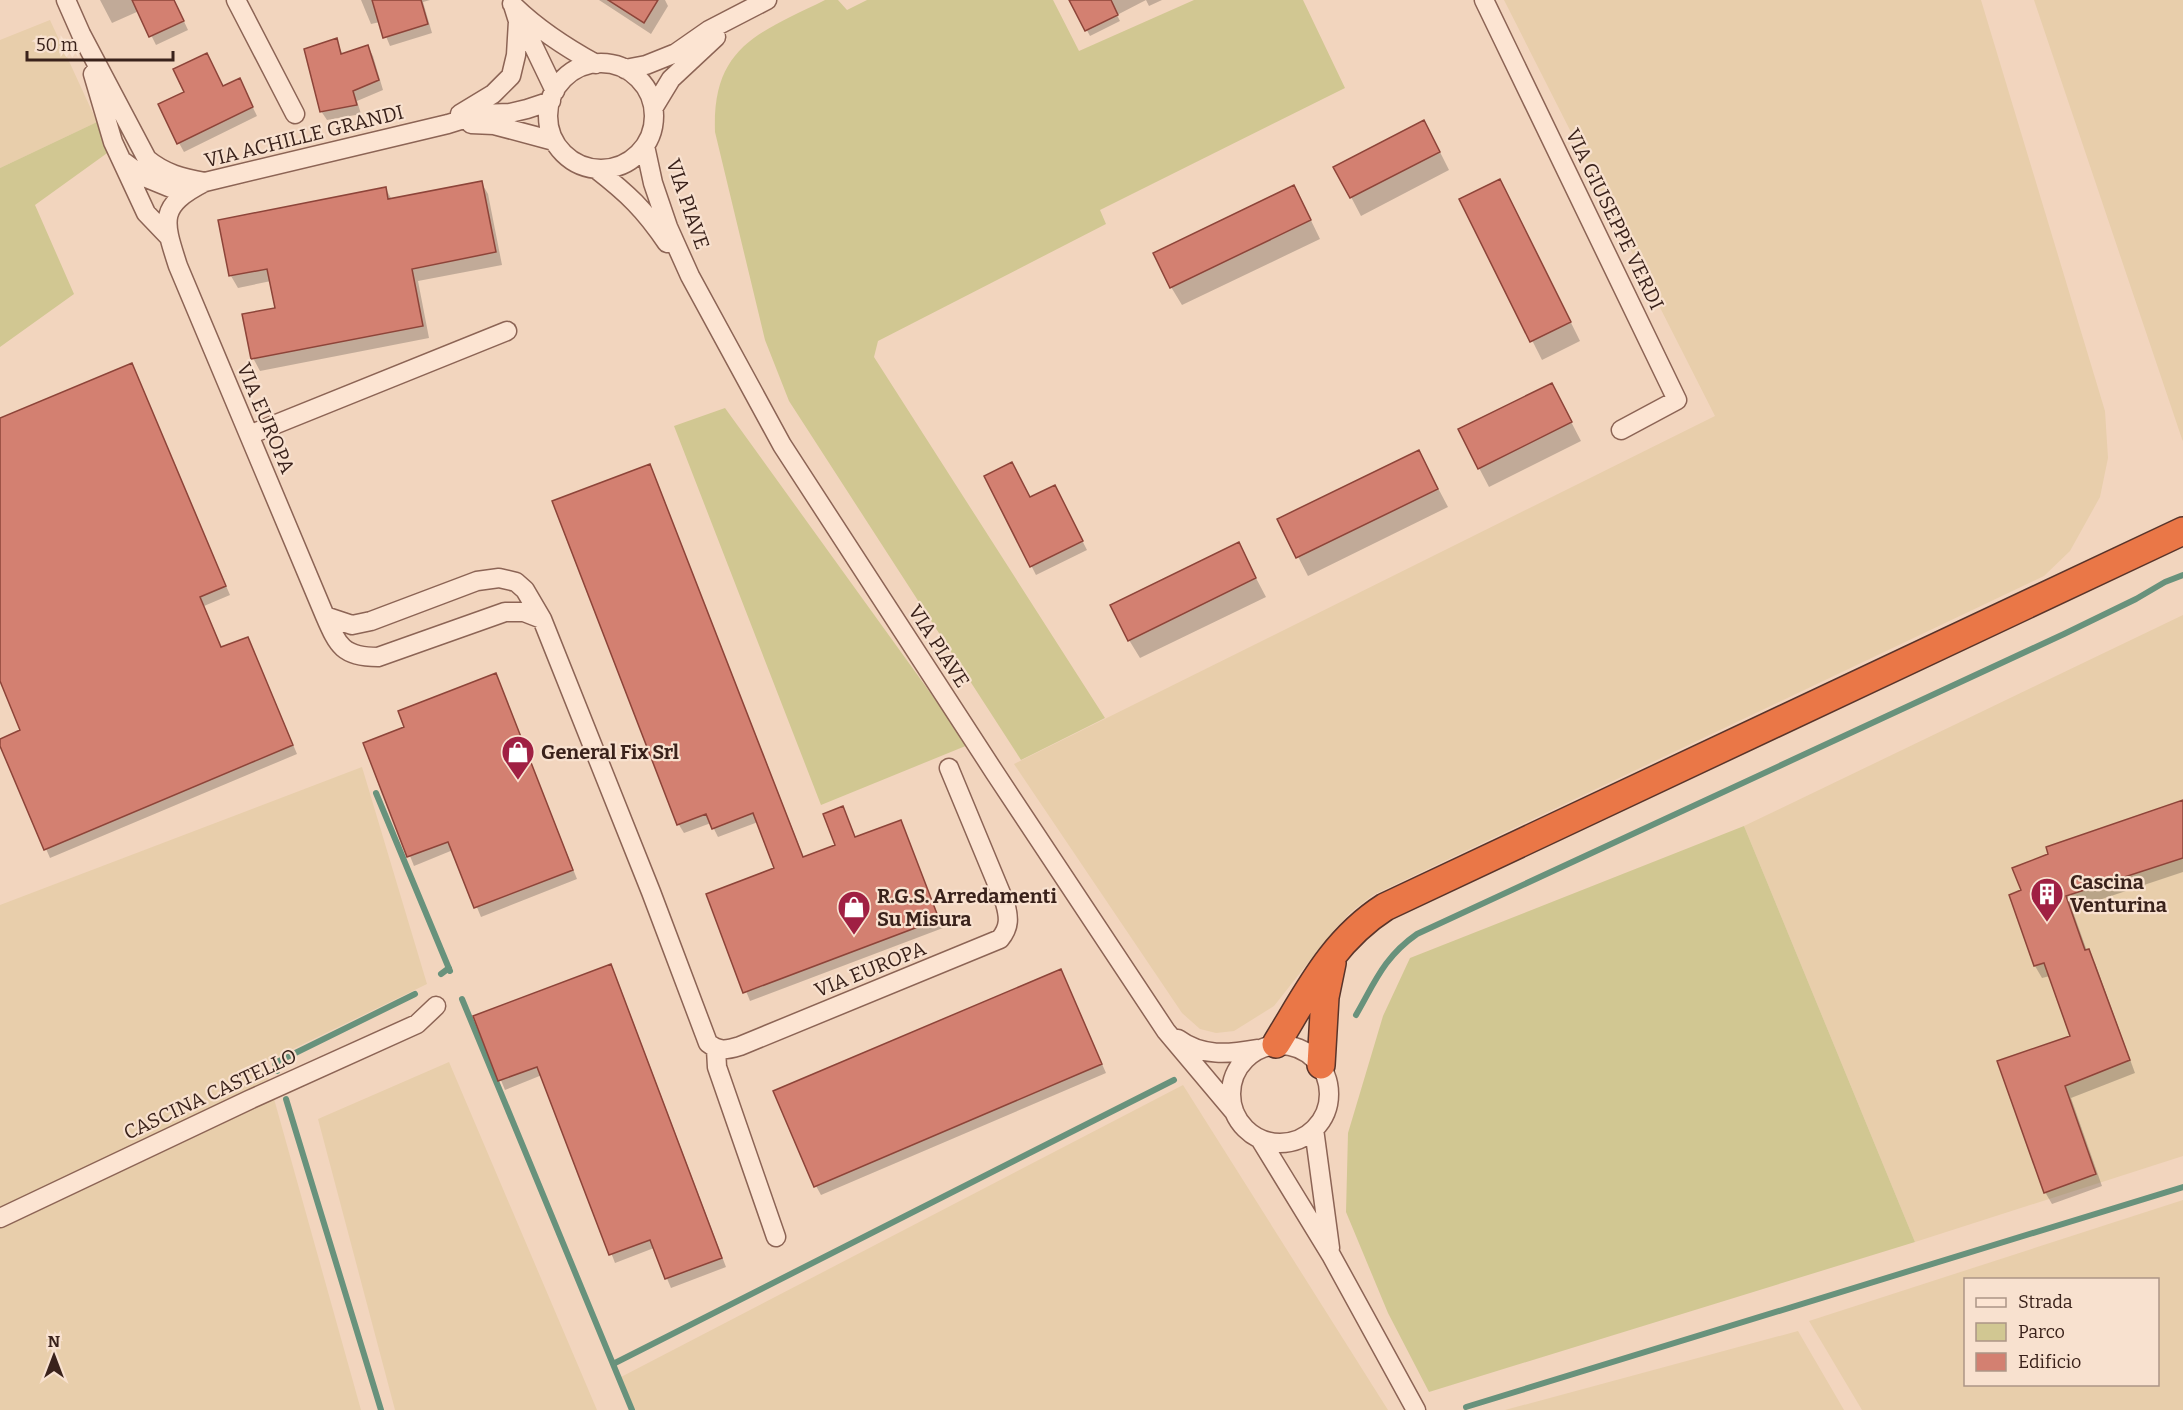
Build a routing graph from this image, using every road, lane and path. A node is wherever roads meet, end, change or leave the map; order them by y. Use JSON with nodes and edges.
{"nodes":[{"id":1,"x":66,"y":0,"type":"edge"},
{"id":2,"x":236,"y":0,"type":"edge"},
{"id":3,"x":768,"y":0,"type":"edge"},
{"id":4,"x":1484,"y":0,"type":"edge"},
{"id":5,"x":513,"y":9,"type":"edge"},
{"id":6,"x":81,"y":34,"type":"junction"},
{"id":7,"x":596,"y":64,"type":"junction"},
{"id":8,"x":625,"y":69,"type":"junction"},
{"id":9,"x":553,"y":96,"type":"junction"},
{"id":10,"x":654,"y":107,"type":"junction"},
{"id":11,"x":295,"y":114,"type":"dead end"},
{"id":12,"x":448,"y":123,"type":"junction"},
{"id":13,"x":554,"y":141,"type":"junction"},
{"id":14,"x":645,"y":146,"type":"junction"},
{"id":15,"x":121,"y":159,"type":"junction"},
{"id":16,"x":596,"y":169,"type":"junction"},
{"id":17,"x":206,"y":182,"type":"junction"},
{"id":18,"x":183,"y":193,"type":"junction"},
{"id":19,"x":168,"y":236,"type":"junction"},
{"id":20,"x":690,"y":276,"type":"junction"},
{"id":21,"x":507,"y":331,"type":"dead end"},
{"id":22,"x":1621,"y":430,"type":"dead end"},
{"id":23,"x":249,"y":435,"type":"junction"},
{"id":24,"x":2183,"y":531,"type":"edge"},
{"id":25,"x":325,"y":616,"type":"junction"},
{"id":26,"x":542,"y":620,"type":"junction"},
{"id":27,"x":949,"y":768,"type":"dead end"},
{"id":28,"x":1335,"y":950,"type":"junction"},
{"id":29,"x":436,"y":1006,"type":"dead end"},
{"id":30,"x":1167,"y":1030,"type":"junction"},
{"id":31,"x":1268,"y":1047,"type":"junction"},
{"id":32,"x":716,"y":1049,"type":"junction"},
{"id":33,"x":1321,"y":1065,"type":"junction"},
{"id":34,"x":1235,"y":1113,"type":"junction"},
{"id":35,"x":1314,"y":1129,"type":"junction"},
{"id":36,"x":1260,"y":1138,"type":"junction"},
{"id":37,"x":0,"y":1218,"type":"edge"},
{"id":38,"x":776,"y":1237,"type":"dead end"},
{"id":39,"x":1331,"y":1255,"type":"junction"},
{"id":40,"x":1416,"y":1410,"type":"edge"}],
"edges":[{"from":1,"to":6,"type":"street"},
{"from":2,"to":11,"type":"street"},
{"from":3,"to":8,"type":"street"},
{"from":3,"to":10,"type":"street"},
{"from":4,"to":22,"type":"street","name":"VIA GIUSEPPE VERDI"},
{"from":5,"to":7,"type":"street"},
{"from":5,"to":9,"type":"street"},
{"from":5,"to":12,"type":"street","name":"VIA ACHILLE GRANDI"},
{"from":6,"to":15,"type":"street"},
{"from":6,"to":17,"type":"street"},
{"from":7,"to":8,"type":"street"},
{"from":7,"to":9,"type":"street"},
{"from":8,"to":10,"type":"street"},
{"from":9,"to":12,"type":"street","name":"VIA ACHILLE GRANDI"},
{"from":9,"to":13,"type":"street"},
{"from":10,"to":14,"type":"street","name":"VIA PIAVE"},
{"from":12,"to":13,"type":"street","name":"VIA ACHILLE GRANDI"},
{"from":12,"to":17,"type":"street","name":"VIA ACHILLE GRANDI"},
{"from":13,"to":16,"type":"street","name":"VIA PIAVE"},
{"from":14,"to":16,"type":"street","name":"VIA PIAVE"},
{"from":14,"to":20,"type":"street","name":"VIA PIAVE"},
{"from":15,"to":18,"type":"street"},
{"from":15,"to":19,"type":"street"},
{"from":16,"to":20,"type":"street","name":"VIA PIAVE"},
{"from":17,"to":18,"type":"street","name":"VIA ACHILLE GRANDI"},
{"from":18,"to":19,"type":"street"},
{"from":19,"to":23,"type":"street","name":"VIA EUROPA"},
{"from":20,"to":30,"type":"street","name":"VIA PIAVE"},
{"from":21,"to":23,"type":"street"},
{"from":23,"to":25,"type":"street","name":"VIA EUROPA"},
{"from":24,"to":28,"type":"highway"},
{"from":25,"to":26,"type":"street"},
{"from":25,"to":26,"type":"street","name":"VIA EUROPA"},
{"from":26,"to":32,"type":"street"},
{"from":27,"to":32,"type":"street","name":"VIA EUROPA"},
{"from":28,"to":31,"type":"highway"},
{"from":28,"to":33,"type":"highway"},
{"from":29,"to":37,"type":"street","name":"CASCINA CASTELLO"},
{"from":30,"to":31,"type":"street","name":"VIA PIAVE"},
{"from":30,"to":34,"type":"street","name":"VIA PIAVE"},
{"from":31,"to":33,"type":"street","name":"VIA PIAVE"},
{"from":31,"to":34,"type":"street"},
{"from":32,"to":38,"type":"street"},
{"from":33,"to":35,"type":"street"},
{"from":34,"to":36,"type":"street","name":"VIA PIAVE"},
{"from":35,"to":36,"type":"street"},
{"from":35,"to":39,"type":"street"},
{"from":36,"to":39,"type":"street","name":"VIA PIAVE"},
{"from":39,"to":40,"type":"street","name":"VIA PIAVE"}]}
